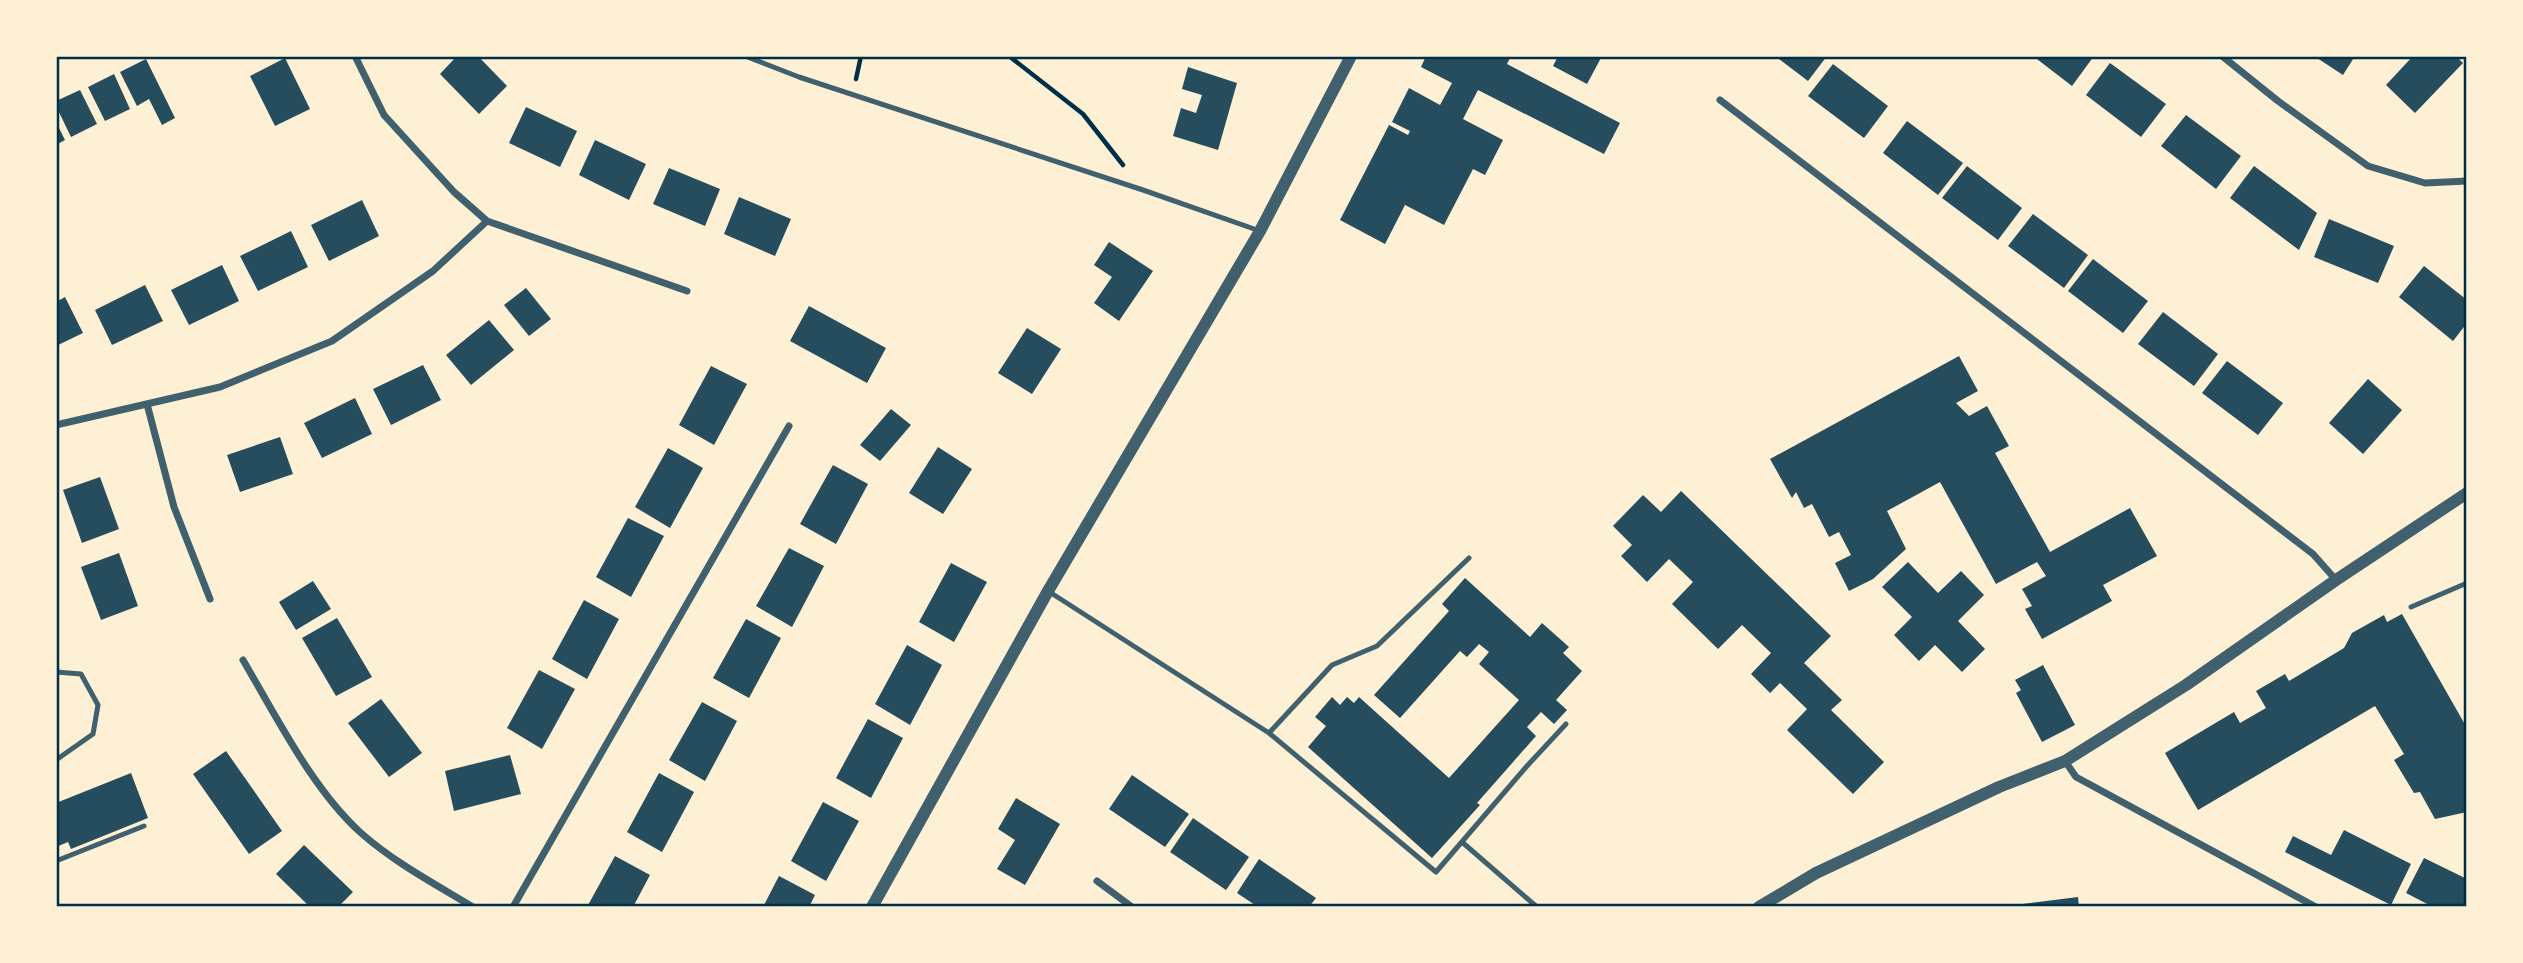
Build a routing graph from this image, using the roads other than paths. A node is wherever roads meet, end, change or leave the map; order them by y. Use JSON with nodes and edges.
{"nodes":[{"id":1,"x":355,"y":56,"type":"edge"},
{"id":2,"x":745,"y":56,"type":"edge"},
{"id":3,"x":1351,"y":56,"type":"edge"},
{"id":4,"x":2222,"y":56,"type":"edge"},
{"id":5,"x":1720,"y":100,"type":"dead end"},
{"id":6,"x":2467,"y":181,"type":"edge"},
{"id":7,"x":487,"y":221,"type":"junction"},
{"id":8,"x":1260,"y":231,"type":"junction"},
{"id":9,"x":687,"y":291,"type":"dead end"},
{"id":10,"x":147,"y":404,"type":"junction"},
{"id":11,"x":56,"y":425,"type":"edge"},
{"id":12,"x":789,"y":426,"type":"dead end"},
{"id":13,"x":2467,"y":494,"type":"edge"},
{"id":14,"x":1469,"y":558,"type":"dead end"},
{"id":15,"x":2336,"y":580,"type":"junction"},
{"id":16,"x":2467,"y":583,"type":"edge"},
{"id":17,"x":1048,"y":591,"type":"junction"},
{"id":18,"x":210,"y":599,"type":"dead end"},
{"id":19,"x":2411,"y":607,"type":"dead end"},
{"id":20,"x":243,"y":660,"type":"dead end"},
{"id":21,"x":56,"y":672,"type":"edge"},
{"id":22,"x":1566,"y":724,"type":"dead end"},
{"id":23,"x":1269,"y":733,"type":"junction"},
{"id":24,"x":56,"y":760,"type":"edge"},
{"id":25,"x":2065,"y":761,"type":"junction"},
{"id":26,"x":144,"y":826,"type":"dead end"},
{"id":27,"x":1462,"y":842,"type":"junction"},
{"id":28,"x":56,"y":861,"type":"edge"},
{"id":29,"x":1097,"y":881,"type":"dead end"},
{"id":30,"x":473,"y":907,"type":"edge"},
{"id":31,"x":513,"y":907,"type":"edge"},
{"id":32,"x":872,"y":907,"type":"edge"},
{"id":33,"x":1132,"y":907,"type":"edge"},
{"id":34,"x":1538,"y":907,"type":"edge"},
{"id":35,"x":1759,"y":907,"type":"edge"},
{"id":36,"x":2316,"y":907,"type":"edge"}],
"edges":[{"from":1,"to":7,"type":"street"},
{"from":2,"to":8,"type":"lane"},
{"from":3,"to":8,"type":"street"},
{"from":4,"to":6,"type":"street"},
{"from":5,"to":15,"type":"street"},
{"from":7,"to":9,"type":"street"},
{"from":7,"to":10,"type":"street"},
{"from":8,"to":17,"type":"street"},
{"from":10,"to":11,"type":"street"},
{"from":10,"to":18,"type":"street"},
{"from":12,"to":31,"type":"street"},
{"from":13,"to":15,"type":"street"},
{"from":14,"to":23,"type":"lane"},
{"from":15,"to":25,"type":"street"},
{"from":16,"to":19,"type":"lane"},
{"from":17,"to":23,"type":"lane"},
{"from":17,"to":32,"type":"street"},
{"from":20,"to":30,"type":"street"},
{"from":21,"to":24,"type":"lane"},
{"from":22,"to":27,"type":"lane"},
{"from":23,"to":27,"type":"lane"},
{"from":25,"to":35,"type":"street"},
{"from":25,"to":36,"type":"street"},
{"from":26,"to":28,"type":"lane"},
{"from":27,"to":34,"type":"lane"},
{"from":29,"to":33,"type":"street"}]}
